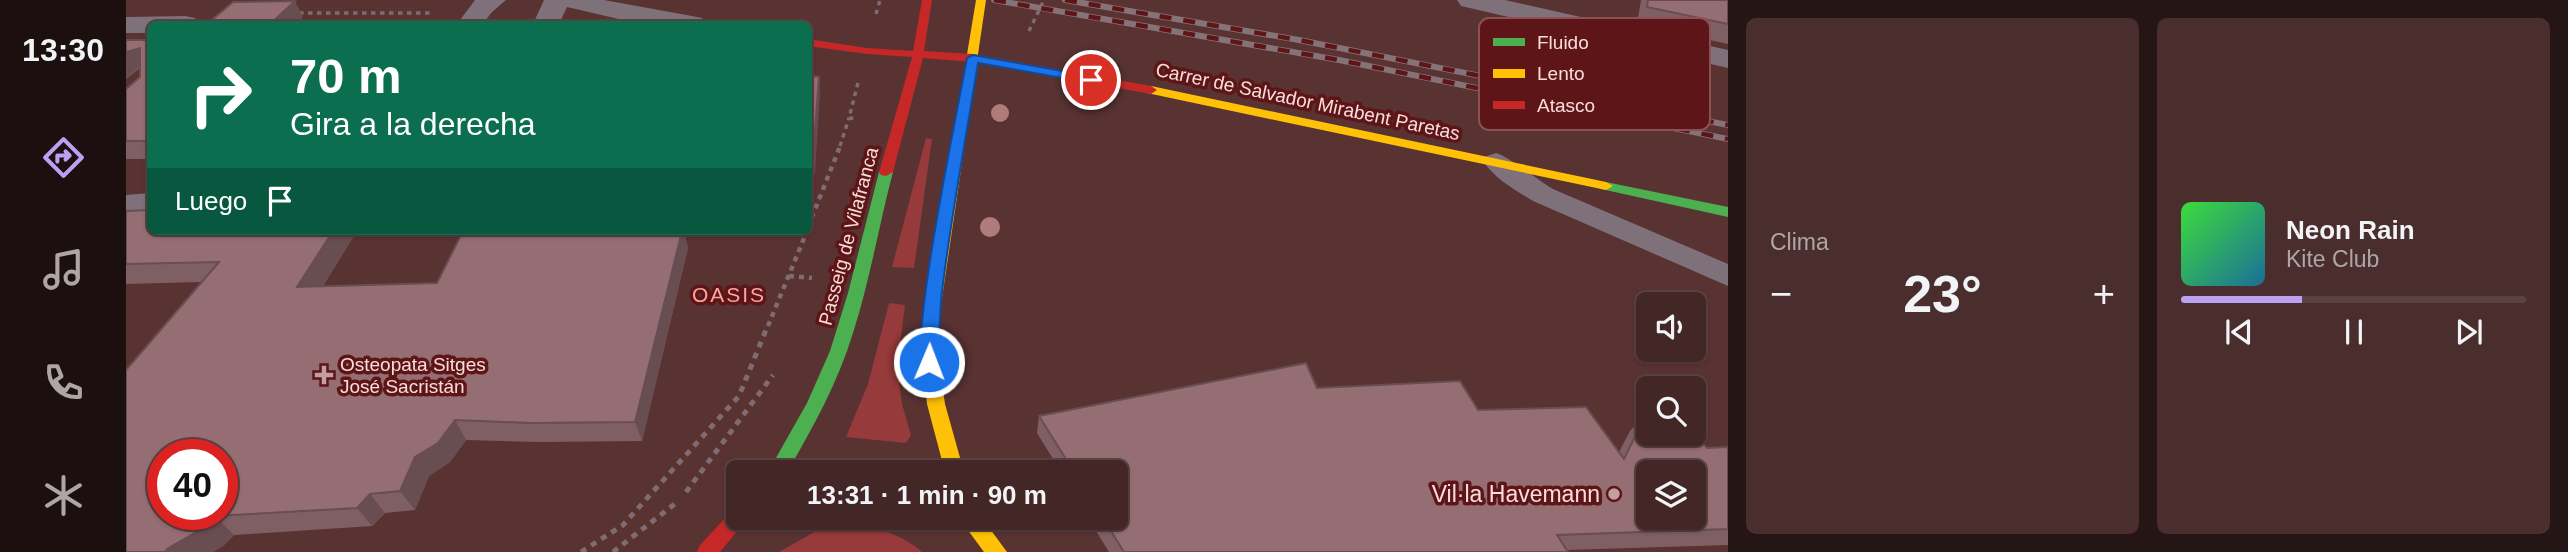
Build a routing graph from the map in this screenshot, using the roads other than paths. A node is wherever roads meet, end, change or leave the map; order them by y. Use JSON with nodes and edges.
{"nodes":[{"id":1,"x":557,"y":0,"type":"edge"},
{"id":2,"x":572,"y":0,"type":"edge"},
{"id":3,"x":927,"y":0,"type":"edge"},
{"id":4,"x":981,"y":0,"type":"edge"},
{"id":5,"x":1470,"y":0,"type":"edge"},
{"id":6,"x":637,"y":16,"type":"junction"},
{"id":7,"x":1547,"y":18,"type":"edge"},
{"id":8,"x":547,"y":21,"type":"edge"},
{"id":9,"x":585,"y":21,"type":"edge"},
{"id":10,"x":671,"y":21,"type":"edge"},
{"id":11,"x":126,"y":25,"type":"edge"},
{"id":12,"x":147,"y":25,"type":"edge"},
{"id":13,"x":812,"y":42,"type":"edge"},
{"id":14,"x":919,"y":55,"type":"junction"},
{"id":15,"x":1710,"y":56,"type":"edge"},
{"id":16,"x":973,"y":58,"type":"junction"},
{"id":17,"x":1728,"y":60,"type":"edge"},
{"id":18,"x":1496,"y":161,"type":"junction"},
{"id":19,"x":147,"y":204,"type":"edge"},
{"id":20,"x":126,"y":206,"type":"edge"},
{"id":21,"x":1728,"y":212,"type":"edge"},
{"id":22,"x":1728,"y":276,"type":"edge"},
{"id":23,"x":784,"y":460,"type":"edge"},
{"id":24,"x":951,"y":460,"type":"edge"},
{"id":25,"x":726,"y":530,"type":"edge"},
{"id":26,"x":979,"y":530,"type":"edge"},
{"id":27,"x":707,"y":550,"type":"edge"},
{"id":28,"x":997,"y":552,"type":"edge"}],
"edges":[{"from":1,"to":8,"type":"street"},
{"from":2,"to":6,"type":"street"},
{"from":3,"to":14,"type":"street","name":"Passeig de Vilafranca"},
{"from":4,"to":16,"type":"street"},
{"from":5,"to":7,"type":"street"},
{"from":6,"to":9,"type":"street"},
{"from":6,"to":10,"type":"street"},
{"from":11,"to":12,"type":"street"},
{"from":13,"to":14,"type":"street","name":"Carrer de Salvador Mirabent Paretas"},
{"from":14,"to":16,"type":"street","name":"Carrer de Salvador Mirabent Paretas"},
{"from":14,"to":23,"type":"street","name":"Passeig de Vilafranca"},
{"from":15,"to":17,"type":"street"},
{"from":16,"to":18,"type":"street","name":"Carrer de Salvador Mirabent Paretas"},
{"from":16,"to":24,"type":"street"},
{"from":18,"to":21,"type":"street","name":"Carrer de Salvador Mirabent Paretas"},
{"from":18,"to":22,"type":"lane"},
{"from":19,"to":20,"type":"street"},
{"from":25,"to":27,"type":"street"},
{"from":26,"to":28,"type":"street"}]}
